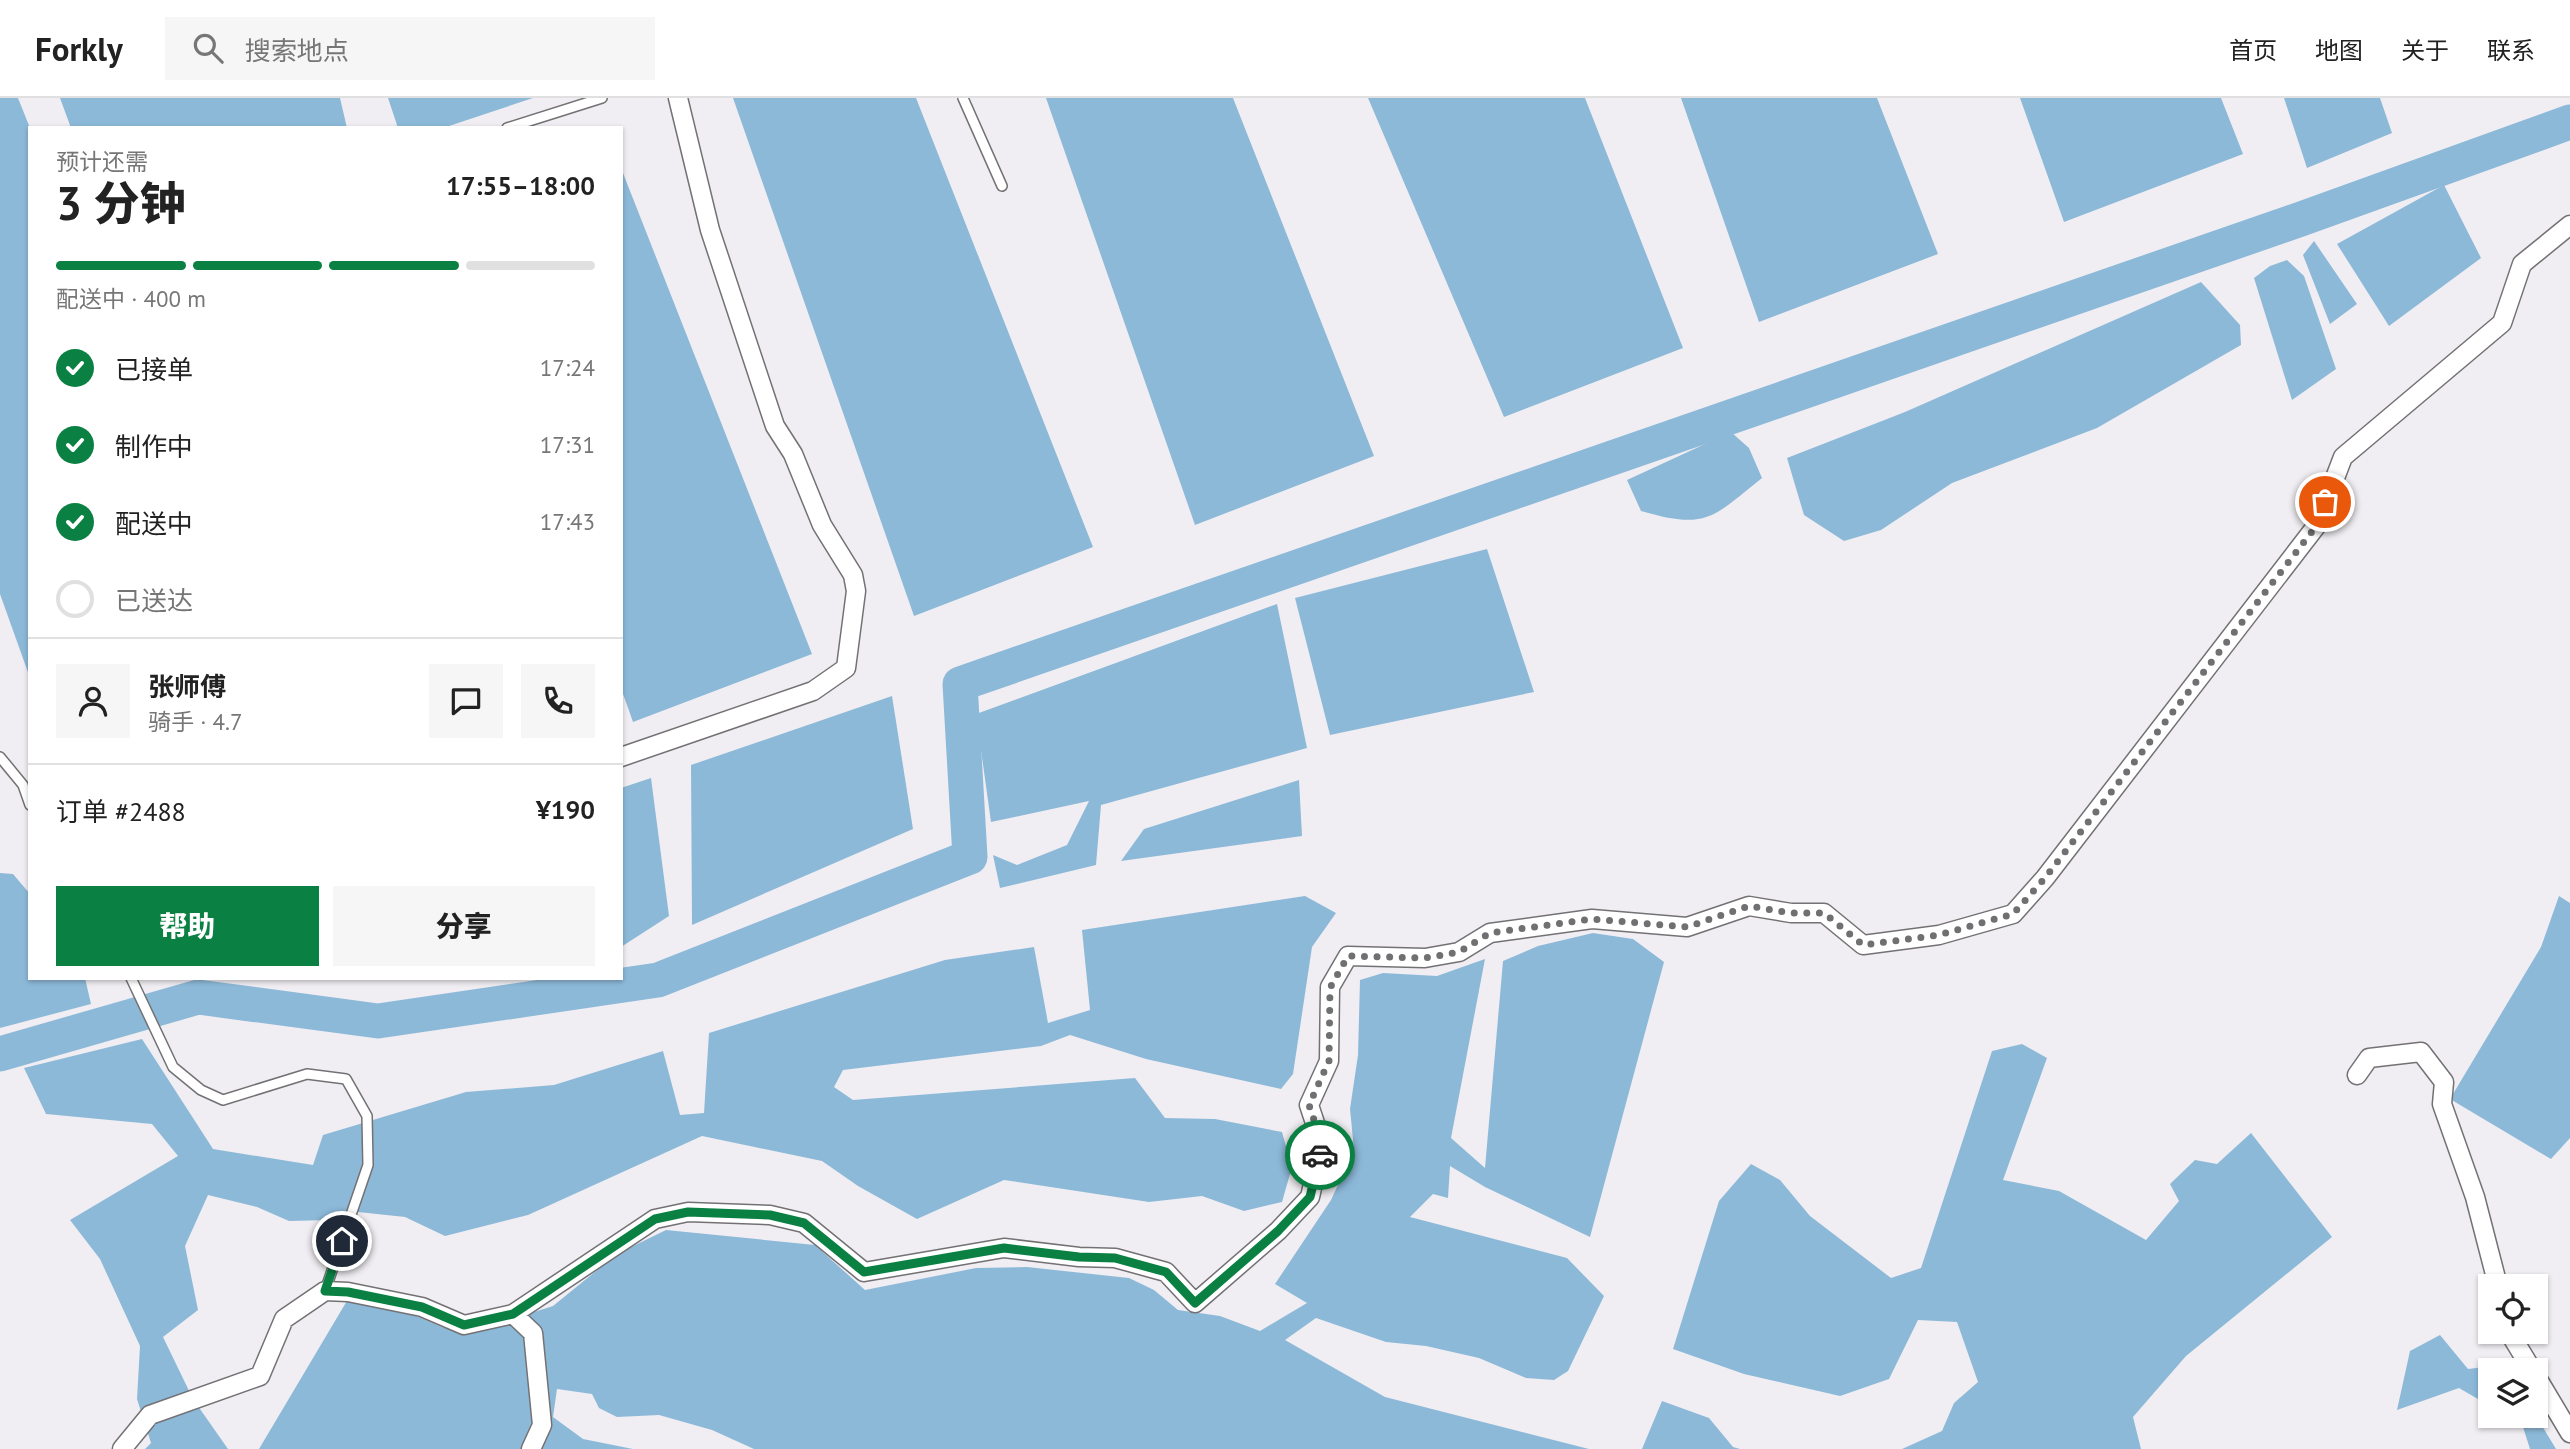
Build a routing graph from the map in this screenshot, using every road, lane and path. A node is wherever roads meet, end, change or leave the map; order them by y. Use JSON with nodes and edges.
{"nodes":[{"id":1,"x":601,"y":98,"type":"edge"},
{"id":2,"x":678,"y":98,"type":"edge"},
{"id":3,"x":963,"y":98,"type":"edge"},
{"id":4,"x":514,"y":126,"type":"edge"},
{"id":5,"x":1002,"y":186,"type":"dead end"},
{"id":6,"x":2570,"y":225,"type":"edge"},
{"id":7,"x":623,"y":756,"type":"edge"},
{"id":8,"x":0,"y":757,"type":"edge"},
{"id":9,"x":28,"y":799,"type":"edge"},
{"id":10,"x":132,"y":980,"type":"edge"},
{"id":11,"x":2357,"y":1075,"type":"dead end"},
{"id":12,"x":2495,"y":1274,"type":"edge"},
{"id":13,"x":325,"y":1291,"type":"junction"},
{"id":14,"x":513,"y":1314,"type":"junction"},
{"id":15,"x":2548,"y":1396,"type":"edge"},
{"id":16,"x":2570,"y":1433,"type":"edge"},
{"id":17,"x":122,"y":1449,"type":"edge"},
{"id":18,"x":531,"y":1449,"type":"edge"}],
"edges":[{"from":1,"to":4,"type":"lane"},
{"from":2,"to":7,"type":"street"},
{"from":3,"to":5,"type":"lane"},
{"from":6,"to":14,"type":"street"},
{"from":8,"to":9,"type":"lane"},
{"from":10,"to":13,"type":"lane"},
{"from":11,"to":12,"type":"street"},
{"from":13,"to":14,"type":"street"},
{"from":13,"to":17,"type":"street"},
{"from":14,"to":18,"type":"street"},
{"from":15,"to":16,"type":"street"}]}
